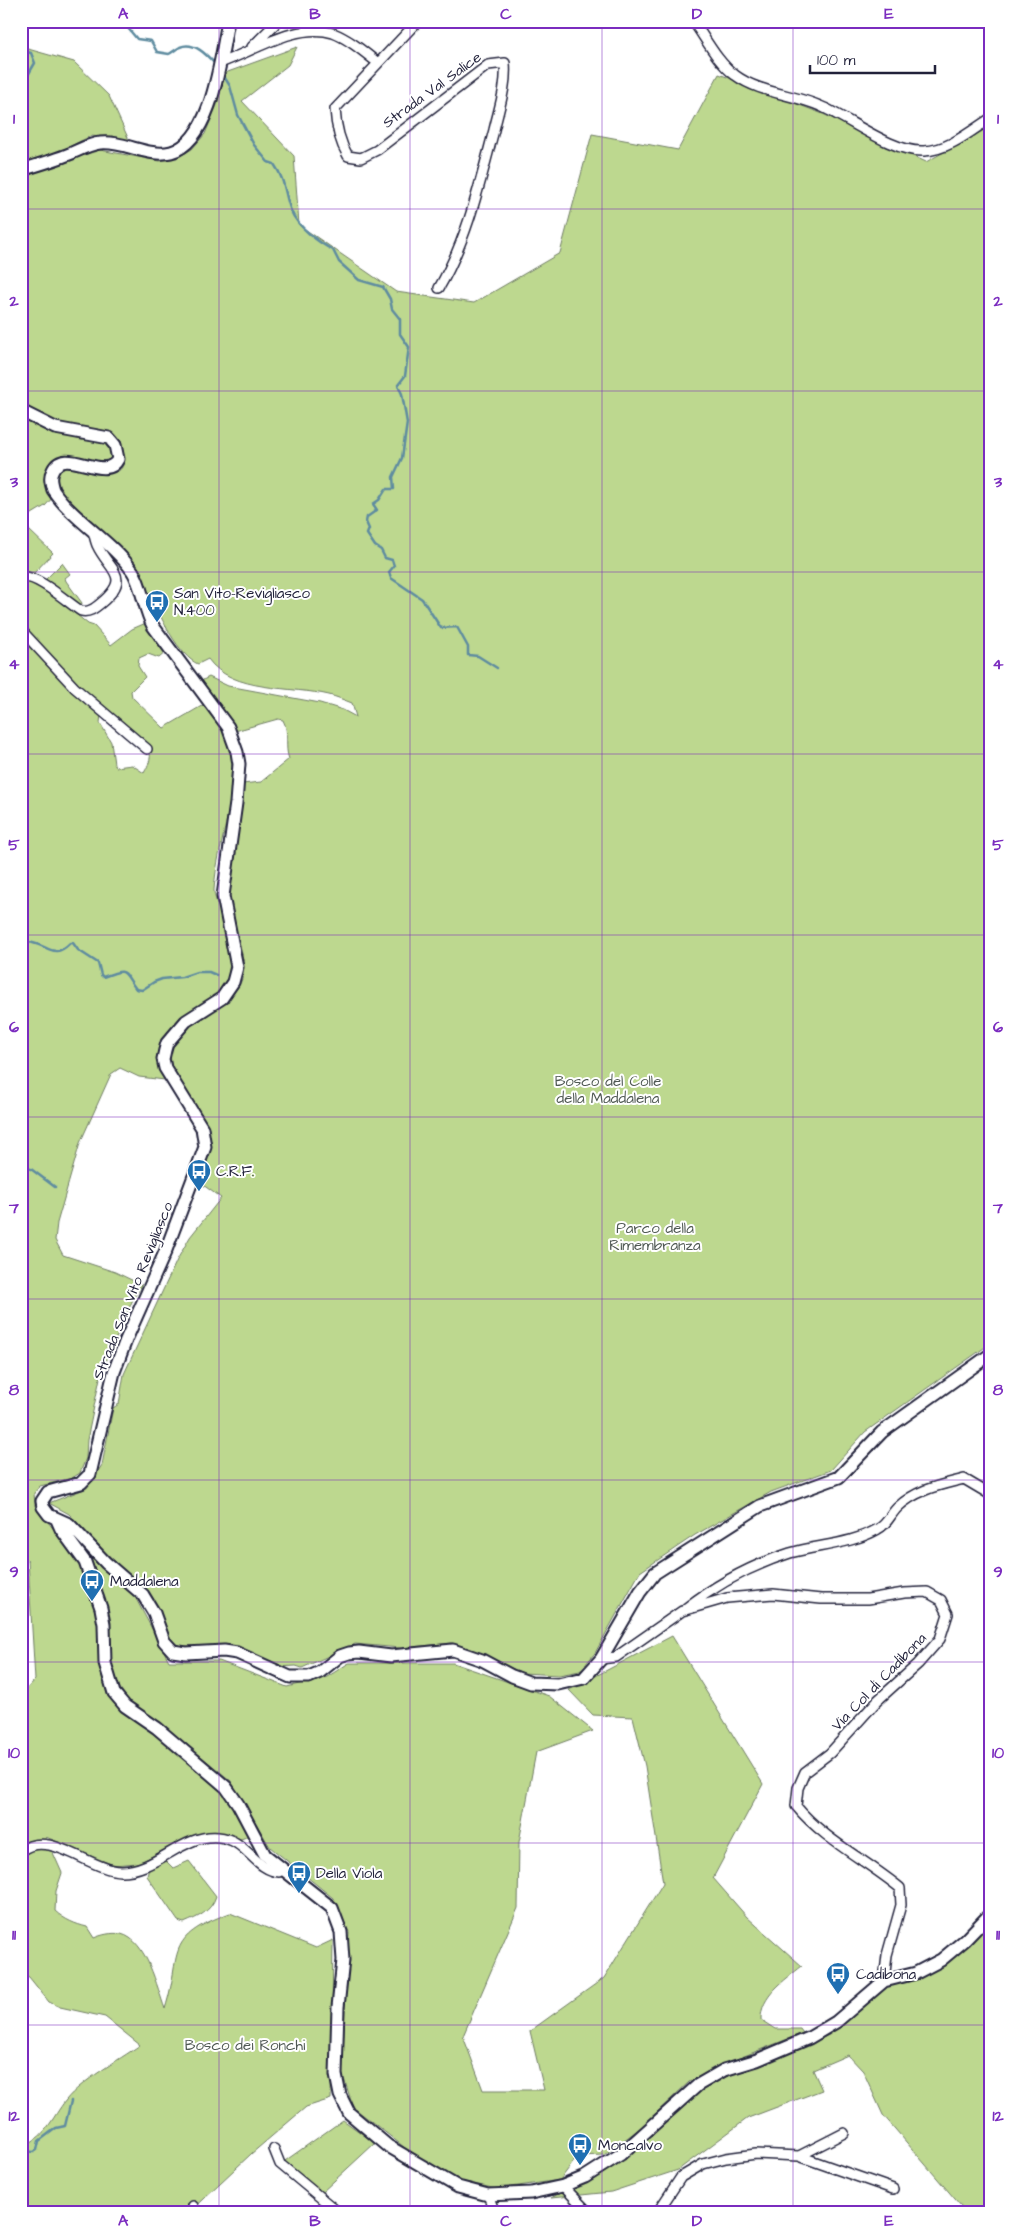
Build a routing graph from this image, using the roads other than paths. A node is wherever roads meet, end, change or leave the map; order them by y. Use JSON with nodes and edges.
{"nodes":[{"id":1,"x":228,"y":21,"type":"edge"},
{"id":2,"x":278,"y":21,"type":"edge"},
{"id":3,"x":418,"y":21,"type":"edge"},
{"id":4,"x":693,"y":21,"type":"edge"},
{"id":5,"x":251,"y":49,"type":"junction"},
{"id":6,"x":378,"y":62,"type":"junction"},
{"id":7,"x":219,"y":69,"type":"junction"},
{"id":8,"x":991,"y":118,"type":"edge"},
{"id":9,"x":21,"y":170,"type":"edge"},
{"id":10,"x":439,"y":288,"type":"dead end"},
{"id":11,"x":21,"y":411,"type":"edge"},
{"id":12,"x":93,"y":530,"type":"junction"},
{"id":13,"x":21,"y":577,"type":"edge"},
{"id":14,"x":22,"y":632,"type":"edge"},
{"id":15,"x":146,"y":749,"type":"dead end"},
{"id":16,"x":991,"y":1354,"type":"edge"},
{"id":17,"x":991,"y":1495,"type":"edge"},
{"id":18,"x":57,"y":1520,"type":"junction"},
{"id":19,"x":682,"y":1611,"type":"junction"},
{"id":20,"x":601,"y":1659,"type":"junction"},
{"id":21,"x":21,"y":1851,"type":"edge"},
{"id":22,"x":283,"y":1870,"type":"junction"},
{"id":23,"x":991,"y":1913,"type":"edge"},
{"id":24,"x":884,"y":1981,"type":"junction"},
{"id":25,"x":844,"y":2133,"type":"dead end"},
{"id":26,"x":274,"y":2150,"type":"dead end"},
{"id":27,"x":798,"y":2156,"type":"junction"},
{"id":28,"x":562,"y":2186,"type":"junction"},
{"id":29,"x":893,"y":2189,"type":"dead end"},
{"id":30,"x":488,"y":2194,"type":"junction"},
{"id":31,"x":338,"y":2213,"type":"edge"},
{"id":32,"x":495,"y":2213,"type":"edge"},
{"id":33,"x":589,"y":2213,"type":"edge"},
{"id":34,"x":657,"y":2213,"type":"edge"}],
"edges":[{"from":1,"to":7,"type":"street"},
{"from":2,"to":5,"type":"street"},
{"from":3,"to":6,"type":"street","name":"Strada Val Salice"},
{"from":4,"to":8,"type":"street"},
{"from":5,"to":6,"type":"street"},
{"from":5,"to":7,"type":"street"},
{"from":6,"to":10,"type":"street","name":"Strada Val Salice"},
{"from":7,"to":9,"type":"street"},
{"from":11,"to":12,"type":"street","name":"Strada San Vito Revigliasco"},
{"from":12,"to":13,"type":"street","name":"Strada San Vito Revigliasco"},
{"from":12,"to":18,"type":"street","name":"Strada San Vito Revigliasco"},
{"from":14,"to":15,"type":"street"},
{"from":16,"to":20,"type":"street"},
{"from":17,"to":19,"type":"street","name":"Via Col di Cadibona"},
{"from":18,"to":20,"type":"street"},
{"from":18,"to":22,"type":"street","name":"Strada San Vito Revigliasco"},
{"from":19,"to":20,"type":"street","name":"Via Col di Cadibona"},
{"from":19,"to":24,"type":"street","name":"Via Col di Cadibona"},
{"from":21,"to":22,"type":"street"},
{"from":22,"to":30,"type":"street","name":"Strada San Vito Revigliasco"},
{"from":23,"to":24,"type":"street"},
{"from":24,"to":28,"type":"street","name":"Strada San Vito Revigliasco"},
{"from":25,"to":27,"type":"street"},
{"from":26,"to":31,"type":"street"},
{"from":27,"to":29,"type":"street"},
{"from":27,"to":34,"type":"street"},
{"from":28,"to":30,"type":"street","name":"Strada San Vito Revigliasco"},
{"from":28,"to":33,"type":"street"},
{"from":30,"to":32,"type":"street"}]}
